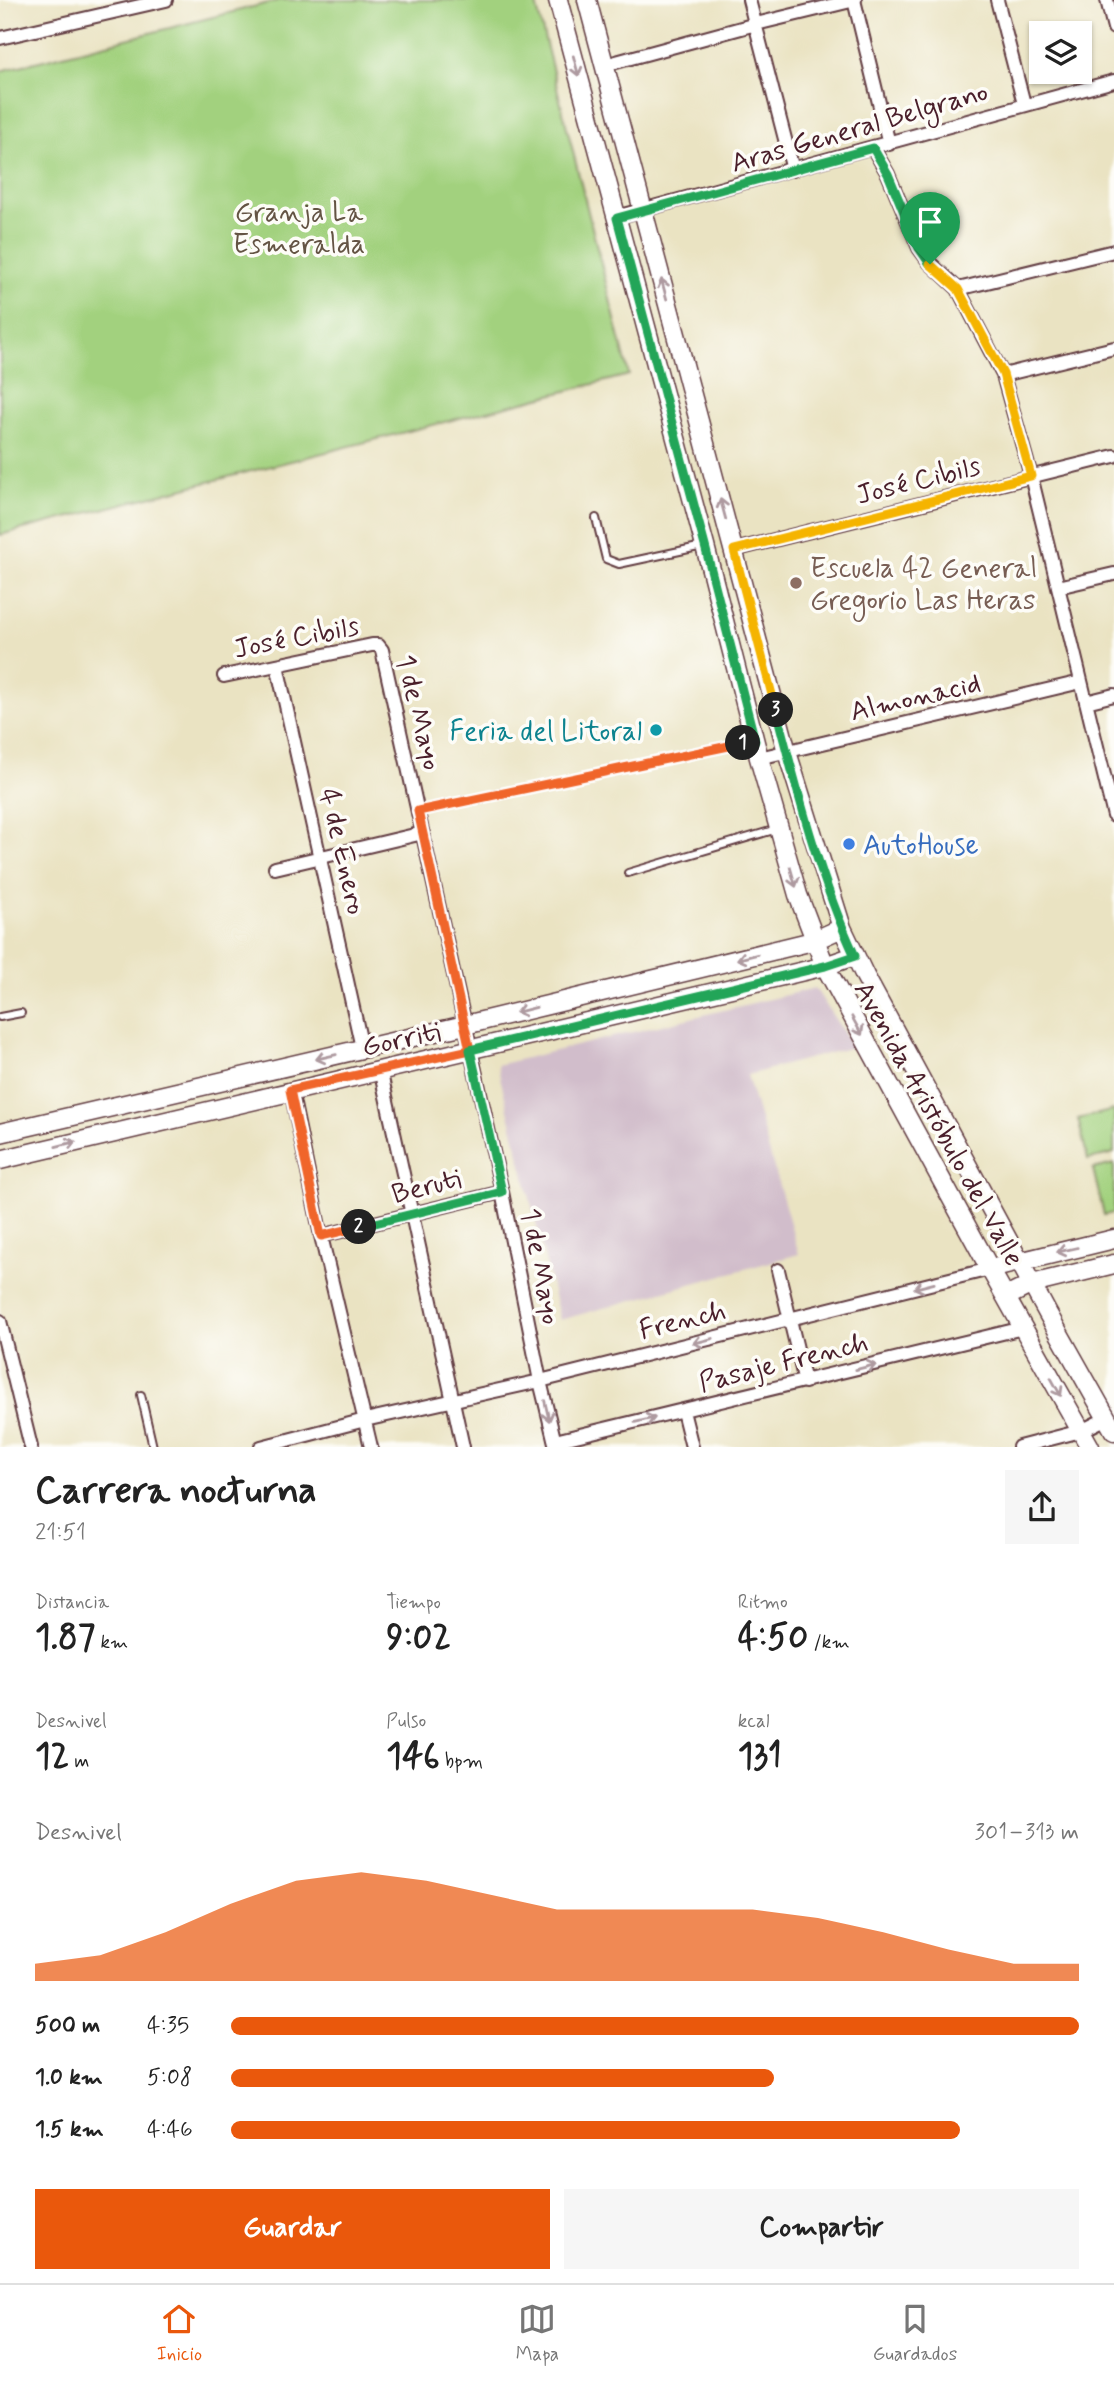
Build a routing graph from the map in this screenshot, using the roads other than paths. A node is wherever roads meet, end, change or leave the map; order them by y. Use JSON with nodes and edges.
{"nodes":[{"id":1,"x":166,"y":0,"type":"edge"},
{"id":2,"x":558,"y":0,"type":"edge"},
{"id":3,"x":587,"y":0,"type":"edge"},
{"id":4,"x":749,"y":0,"type":"edge"},
{"id":5,"x":854,"y":0,"type":"edge"},
{"id":6,"x":997,"y":0,"type":"edge"},
{"id":7,"x":1107,"y":0,"type":"edge"},
{"id":8,"x":756,"y":24,"type":"junction"},
{"id":9,"x":1114,"y":28,"type":"edge"},
{"id":10,"x":0,"y":38,"type":"edge"},
{"id":11,"x":605,"y":65,"type":"junction"},
{"id":12,"x":1114,"y":81,"type":"edge"},
{"id":13,"x":1024,"y":104,"type":"junction"},
{"id":14,"x":889,"y":144,"type":"junction"},
{"id":15,"x":873,"y":148,"type":"junction"},
{"id":16,"x":793,"y":170,"type":"junction"},
{"id":17,"x":644,"y":211,"type":"junction"},
{"id":18,"x":617,"y":218,"type":"junction"},
{"id":19,"x":1114,"y":251,"type":"edge"},
{"id":20,"x":958,"y":289,"type":"junction"},
{"id":21,"x":1114,"y":348,"type":"edge"},
{"id":22,"x":1003,"y":374,"type":"junction"},
{"id":23,"x":1114,"y":456,"type":"edge"},
{"id":24,"x":1031,"y":476,"type":"junction"},
{"id":25,"x":596,"y":518,"type":"dead end"},
{"id":26,"x":705,"y":546,"type":"junction"},
{"id":27,"x":734,"y":550,"type":"junction"},
{"id":28,"x":1114,"y":574,"type":"edge"},
{"id":29,"x":1058,"y":587,"type":"junction"},
{"id":30,"x":378,"y":645,"type":"joint"},
{"id":31,"x":277,"y":665,"type":"junction"},
{"id":32,"x":224,"y":676,"type":"dead end"},
{"id":33,"x":1082,"y":682,"type":"junction"},
{"id":34,"x":1114,"y":695,"type":"edge"},
{"id":35,"x":1086,"y":702,"type":"junction"},
{"id":36,"x":757,"y":749,"type":"junction"},
{"id":37,"x":787,"y":751,"type":"junction"},
{"id":38,"x":1111,"y":792,"type":"edge"},
{"id":39,"x":418,"y":811,"type":"junction"},
{"id":40,"x":1114,"y":816,"type":"edge"},
{"id":41,"x":779,"y":829,"type":"junction"},
{"id":42,"x":423,"y":833,"type":"junction"},
{"id":43,"x":320,"y":856,"type":"junction"},
{"id":44,"x":275,"y":868,"type":"dead end"},
{"id":45,"x":628,"y":873,"type":"dead end"},
{"id":46,"x":842,"y":928,"type":"junction"},
{"id":47,"x":813,"y":941,"type":"junction"},
{"id":48,"x":855,"y":956,"type":"junction"},
{"id":49,"x":825,"y":966,"type":"junction"},
{"id":50,"x":21,"y":1013,"type":"dead end"},
{"id":51,"x":0,"y":1017,"type":"edge"},
{"id":52,"x":465,"y":1025,"type":"junction"},
{"id":53,"x":362,"y":1048,"type":"junction"},
{"id":54,"x":470,"y":1050,"type":"junction"},
{"id":55,"x":380,"y":1069,"type":"junction"},
{"id":56,"x":290,"y":1090,"type":"junction"},
{"id":57,"x":0,"y":1133,"type":"edge"},
{"id":58,"x":0,"y":1160,"type":"edge"},
{"id":59,"x":502,"y":1192,"type":"junction"},
{"id":60,"x":412,"y":1214,"type":"junction"},
{"id":61,"x":321,"y":1236,"type":"junction"},
{"id":62,"x":1114,"y":1239,"type":"edge"},
{"id":63,"x":1020,"y":1260,"type":"junction"},
{"id":64,"x":1114,"y":1264,"type":"edge"},
{"id":65,"x":990,"y":1269,"type":"junction"},
{"id":66,"x":778,"y":1270,"type":"dead end"},
{"id":67,"x":1032,"y":1284,"type":"junction"},
{"id":68,"x":1006,"y":1297,"type":"junction"},
{"id":69,"x":790,"y":1319,"type":"junction"},
{"id":70,"x":0,"y":1321,"type":"edge"},
{"id":71,"x":1023,"y":1328,"type":"junction"},
{"id":72,"x":540,"y":1381,"type":"junction"},
{"id":73,"x":804,"y":1382,"type":"junction"},
{"id":74,"x":141,"y":1395,"type":"dead end"},
{"id":75,"x":453,"y":1400,"type":"junction"},
{"id":76,"x":683,"y":1411,"type":"junction"},
{"id":77,"x":365,"y":1420,"type":"junction"},
{"id":78,"x":1110,"y":1425,"type":"edge"},
{"id":79,"x":1086,"y":1439,"type":"edge"},
{"id":80,"x":279,"y":1444,"type":"edge"},
{"id":81,"x":555,"y":1444,"type":"edge"},
{"id":82,"x":31,"y":1447,"type":"edge"},
{"id":83,"x":153,"y":1447,"type":"edge"},
{"id":84,"x":261,"y":1447,"type":"edge"},
{"id":85,"x":370,"y":1447,"type":"edge"},
{"id":86,"x":463,"y":1447,"type":"edge"},
{"id":87,"x":692,"y":1447,"type":"edge"},
{"id":88,"x":1019,"y":1447,"type":"edge"}],
"edges":[{"from":1,"to":10,"type":"street"},
{"from":2,"to":18,"type":"main road","name":"Avenida Aristóbulo del Valle","one_way":true},
{"from":3,"to":11,"type":"main road","name":"Avenida Aristóbulo del Valle"},
{"from":4,"to":8,"type":"street"},
{"from":5,"to":8,"type":"street"},
{"from":5,"to":14,"type":"street"},
{"from":6,"to":13,"type":"street"},
{"from":7,"to":9,"type":"street"},
{"from":8,"to":11,"type":"street"},
{"from":8,"to":16,"type":"street"},
{"from":11,"to":17,"type":"main road","name":"Avenida Aristóbulo del Valle"},
{"from":12,"to":13,"type":"street","name":"Aras General Belgrano"},
{"from":13,"to":14,"type":"street","name":"Aras General Belgrano"},
{"from":14,"to":15,"type":"street","name":"Aras General Belgrano"},
{"from":15,"to":16,"type":"street","name":"Aras General Belgrano"},
{"from":15,"to":20,"type":"street"},
{"from":16,"to":17,"type":"street","name":"Aras General Belgrano"},
{"from":17,"to":18,"type":"street","name":"Aras General Belgrano"},
{"from":27,"to":17,"type":"main road","name":"Avenida Aristóbulo del Valle","one_way":true},
{"from":18,"to":26,"type":"main road","name":"Avenida Aristóbulo del Valle"},
{"from":19,"to":20,"type":"street"},
{"from":20,"to":22,"type":"street"},
{"from":21,"to":22,"type":"street"},
{"from":22,"to":24,"type":"street"},
{"from":23,"to":24,"type":"street","name":"José Cibils"},
{"from":24,"to":27,"type":"street","name":"José Cibils"},
{"from":24,"to":29,"type":"street"},
{"from":25,"to":26,"type":"lane"},
{"from":26,"to":36,"type":"main road","name":"Avenida Aristóbulo del Valle"},
{"from":27,"to":37,"type":"main road","name":"Avenida Aristóbulo del Valle"},
{"from":28,"to":29,"type":"street"},
{"from":29,"to":33,"type":"street"},
{"from":30,"to":31,"type":"street","name":"José Cibils"},
{"from":30,"to":39,"type":"street","name":"1 de Mayo"},
{"from":31,"to":32,"type":"street","name":"José Cibils"},
{"from":31,"to":43,"type":"street","name":"4 de Enero"},
{"from":33,"to":35,"type":"street"},
{"from":33,"to":37,"type":"street","name":"Almonacid"},
{"from":34,"to":35,"type":"street"},
{"from":35,"to":38,"type":"street"},
{"from":36,"to":37,"type":"street","name":"Almonacid"},
{"from":36,"to":39,"type":"lane"},
{"from":36,"to":41,"type":"main road","name":"Avenida Aristóbulo del Valle"},
{"from":37,"to":46,"type":"main road","name":"Avenida Aristóbulo del Valle"},
{"from":38,"to":40,"type":"street"},
{"from":39,"to":42,"type":"street","name":"1 de Mayo"},
{"from":41,"to":45,"type":"lane"},
{"from":41,"to":47,"type":"main road","name":"Avenida Aristóbulo del Valle","one_way":true},
{"from":42,"to":43,"type":"street"},
{"from":42,"to":52,"type":"street","name":"1 de Mayo"},
{"from":43,"to":44,"type":"street"},
{"from":43,"to":53,"type":"street","name":"4 de Enero"},
{"from":46,"to":47,"type":"main road","name":"Gorriti"},
{"from":46,"to":48,"type":"main road","name":"Avenida Aristóbulo del Valle"},
{"from":47,"to":49,"type":"main road","name":"Avenida Aristóbulo del Valle"},
{"from":47,"to":52,"type":"main road","name":"Gorriti","one_way":true},
{"from":48,"to":49,"type":"main road","name":"Gorriti"},
{"from":48,"to":63,"type":"main road","name":"Avenida Aristóbulo del Valle"},
{"from":49,"to":54,"type":"main road","name":"Gorriti"},
{"from":49,"to":65,"type":"main road","name":"Avenida Aristóbulo del Valle","one_way":true},
{"from":50,"to":51,"type":"lane"},
{"from":52,"to":53,"type":"main road","name":"Gorriti"},
{"from":52,"to":54,"type":"street","name":"1 de Mayo"},
{"from":53,"to":57,"type":"main road","name":"Gorriti","one_way":true},
{"from":54,"to":55,"type":"main road","name":"Gorriti"},
{"from":54,"to":59,"type":"street","name":"1 de Mayo"},
{"from":55,"to":56,"type":"main road","name":"Gorriti"},
{"from":55,"to":60,"type":"street"},
{"from":58,"to":56,"type":"main road","name":"Gorriti","one_way":true},
{"from":56,"to":61,"type":"street"},
{"from":59,"to":60,"type":"street","name":"Beruti"},
{"from":59,"to":72,"type":"street","name":"1 de Mayo"},
{"from":60,"to":61,"type":"street","name":"Beruti"},
{"from":60,"to":75,"type":"street"},
{"from":61,"to":77,"type":"street"},
{"from":62,"to":63,"type":"main road","name":"French","one_way":true},
{"from":63,"to":65,"type":"main road","name":"French"},
{"from":63,"to":67,"type":"main road","name":"Avenida Aristóbulo del Valle"},
{"from":64,"to":67,"type":"main road"},
{"from":65,"to":68,"type":"main road","name":"Avenida Aristóbulo del Valle"},
{"from":65,"to":69,"type":"street","name":"French","one_way":true},
{"from":66,"to":69,"type":"street"},
{"from":67,"to":68,"type":"main road"},
{"from":67,"to":78,"type":"main road","name":"Avenida Aristóbulo del Valle"},
{"from":68,"to":71,"type":"main road","name":"Avenida Aristóbulo del Valle"},
{"from":69,"to":72,"type":"street","name":"French","one_way":true},
{"from":69,"to":73,"type":"street"},
{"from":70,"to":82,"type":"street"},
{"from":73,"to":71,"type":"street","name":"Pasaje French","one_way":true},
{"from":71,"to":79,"type":"main road","name":"Avenida Aristóbulo del Valle","one_way":true},
{"from":72,"to":75,"type":"street","name":"French"},
{"from":72,"to":81,"type":"street","name":"1 de Mayo","one_way":true},
{"from":73,"to":76,"type":"street","name":"Pasaje French"},
{"from":74,"to":83,"type":"lane"},
{"from":75,"to":77,"type":"street","name":"French"},
{"from":75,"to":86,"type":"street"},
{"from":81,"to":76,"type":"street","name":"Pasaje French","one_way":true},
{"from":76,"to":87,"type":"street"},
{"from":77,"to":80,"type":"street","name":"French"},
{"from":77,"to":85,"type":"street"},
{"from":78,"to":79,"type":"street"},
{"from":79,"to":88,"type":"street"},
{"from":80,"to":84,"type":"street","name":"French"}]}
